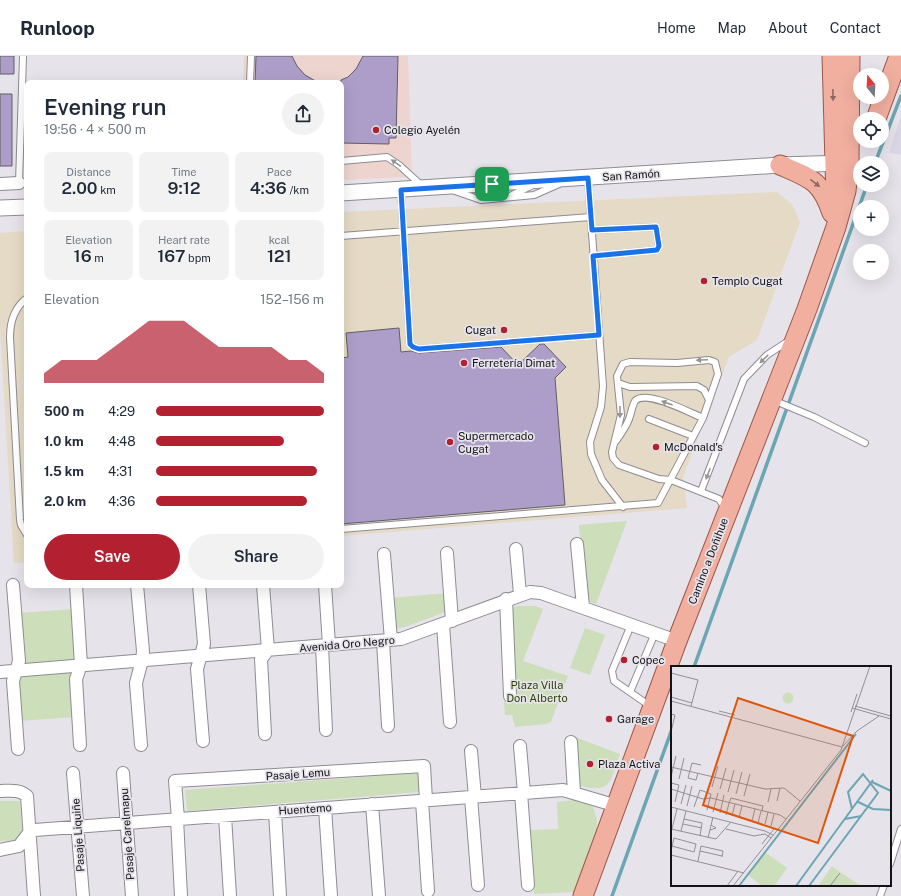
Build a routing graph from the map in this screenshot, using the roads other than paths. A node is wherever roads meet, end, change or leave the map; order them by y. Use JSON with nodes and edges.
{"nodes":[{"id":1,"x":23,"y":56,"type":"edge"},
{"id":2,"x":251,"y":56,"type":"edge"},
{"id":3,"x":832,"y":56,"type":"edge"},
{"id":4,"x":850,"y":56,"type":"edge"},
{"id":5,"x":899,"y":56,"type":"edge"},
{"id":6,"x":250,"y":80,"type":"edge"},
{"id":7,"x":879,"y":112,"type":"edge"},
{"id":8,"x":856,"y":148,"type":"edge"},
{"id":9,"x":344,"y":161,"type":"edge"},
{"id":10,"x":842,"y":163,"type":"junction"},
{"id":11,"x":780,"y":165,"type":"junction"},
{"id":12,"x":588,"y":178,"type":"junction"},
{"id":13,"x":571,"y":179,"type":"junction"},
{"id":14,"x":539,"y":181,"type":"junction"},
{"id":15,"x":19,"y":183,"type":"joint"},
{"id":16,"x":0,"y":184,"type":"edge"},
{"id":17,"x":445,"y":188,"type":"junction"},
{"id":18,"x":426,"y":189,"type":"junction"},
{"id":19,"x":401,"y":190,"type":"junction"},
{"id":20,"x":344,"y":193,"type":"edge"},
{"id":21,"x":507,"y":197,"type":"junction"},
{"id":22,"x":24,"y":207,"type":"edge"},
{"id":23,"x":0,"y":208,"type":"edge"},
{"id":24,"x":591,"y":217,"type":"junction"},
{"id":25,"x":836,"y":227,"type":"junction"},
{"id":26,"x":403,"y":230,"type":"junction"},
{"id":27,"x":592,"y":230,"type":"junction"},
{"id":28,"x":344,"y":236,"type":"edge"},
{"id":29,"x":593,"y":256,"type":"junction"},
{"id":30,"x":24,"y":302,"type":"edge"},
{"id":31,"x":599,"y":335,"type":"junction"},
{"id":32,"x":796,"y":337,"type":"junction"},
{"id":33,"x":618,"y":383,"type":"junction"},
{"id":34,"x":709,"y":400,"type":"junction"},
{"id":35,"x":771,"y":400,"type":"junction"},
{"id":36,"x":702,"y":418,"type":"junction"},
{"id":37,"x":648,"y":420,"type":"dead end"},
{"id":38,"x":693,"y":436,"type":"junction"},
{"id":39,"x":615,"y":442,"type":"junction"},
{"id":40,"x":865,"y":443,"type":"dead end"},
{"id":41,"x":671,"y":480,"type":"junction"},
{"id":42,"x":701,"y":492,"type":"junction"},
{"id":43,"x":623,"y":507,"type":"junction"},
{"id":44,"x":726,"y":513,"type":"junction"},
{"id":45,"x":344,"y":529,"type":"edge"},
{"id":46,"x":24,"y":531,"type":"edge"},
{"id":47,"x":577,"y":544,"type":"dead end"},
{"id":48,"x":516,"y":548,"type":"dead end"},
{"id":49,"x":447,"y":553,"type":"dead end"},
{"id":50,"x":384,"y":554,"type":"dead end"},
{"id":51,"x":13,"y":586,"type":"dead end"},
{"id":52,"x":76,"y":588,"type":"edge"},
{"id":53,"x":137,"y":588,"type":"edge"},
{"id":54,"x":199,"y":588,"type":"edge"},
{"id":55,"x":263,"y":588,"type":"edge"},
{"id":56,"x":325,"y":588,"type":"edge"},
{"id":57,"x":520,"y":594,"type":"junction"},
{"id":58,"x":506,"y":599,"type":"junction"},
{"id":59,"x":583,"y":607,"type":"junction"},
{"id":60,"x":448,"y":623,"type":"junction"},
{"id":61,"x":630,"y":624,"type":"junction"},
{"id":62,"x":655,"y":633,"type":"junction"},
{"id":63,"x":387,"y":641,"type":"junction"},
{"id":64,"x":677,"y":641,"type":"junction"},
{"id":65,"x":326,"y":646,"type":"junction"},
{"id":66,"x":268,"y":650,"type":"junction"},
{"id":67,"x":202,"y":656,"type":"junction"},
{"id":68,"x":142,"y":660,"type":"junction"},
{"id":69,"x":81,"y":665,"type":"junction"},
{"id":70,"x":16,"y":670,"type":"junction"},
{"id":71,"x":0,"y":672,"type":"edge"},
{"id":72,"x":630,"y":692,"type":"junction"},
{"id":73,"x":510,"y":696,"type":"dead end"},
{"id":74,"x":652,"y":708,"type":"junction"},
{"id":75,"x":450,"y":722,"type":"dead end"},
{"id":76,"x":388,"y":726,"type":"dead end"},
{"id":77,"x":326,"y":730,"type":"dead end"},
{"id":78,"x":265,"y":734,"type":"dead end"},
{"id":79,"x":203,"y":741,"type":"dead end"},
{"id":80,"x":571,"y":742,"type":"dead end"},
{"id":81,"x":141,"y":744,"type":"dead end"},
{"id":82,"x":80,"y":745,"type":"dead end"},
{"id":83,"x":520,"y":746,"type":"dead end"},
{"id":84,"x":18,"y":749,"type":"dead end"},
{"id":85,"x":471,"y":752,"type":"dead end"},
{"id":86,"x":123,"y":772,"type":"dead end"},
{"id":87,"x":73,"y":774,"type":"dead end"},
{"id":88,"x":0,"y":791,"type":"edge"},
{"id":89,"x":574,"y":792,"type":"junction"},
{"id":90,"x":522,"y":793,"type":"junction"},
{"id":91,"x":473,"y":797,"type":"junction"},
{"id":92,"x":424,"y":800,"type":"junction"},
{"id":93,"x":372,"y":804,"type":"junction"},
{"id":94,"x":617,"y":806,"type":"junction"},
{"id":95,"x":325,"y":808,"type":"junction"},
{"id":96,"x":275,"y":812,"type":"junction"},
{"id":97,"x":225,"y":816,"type":"junction"},
{"id":98,"x":177,"y":819,"type":"junction"},
{"id":99,"x":126,"y":823,"type":"junction"},
{"id":100,"x":77,"y":827,"type":"junction"},
{"id":101,"x":901,"y":829,"type":"edge"},
{"id":102,"x":30,"y":832,"type":"junction"},
{"id":103,"x":0,"y":850,"type":"edge"},
{"id":104,"x":891,"y":861,"type":"edge"},
{"id":105,"x":478,"y":885,"type":"dead end"},
{"id":106,"x":528,"y":885,"type":"dead end"},
{"id":107,"x":884,"y":886,"type":"edge"},
{"id":108,"x":428,"y":892,"type":"dead end"},
{"id":109,"x":34,"y":896,"type":"edge"},
{"id":110,"x":82,"y":896,"type":"edge"},
{"id":111,"x":132,"y":896,"type":"edge"},
{"id":112,"x":181,"y":896,"type":"edge"},
{"id":113,"x":230,"y":896,"type":"edge"},
{"id":114,"x":280,"y":896,"type":"edge"},
{"id":115,"x":331,"y":896,"type":"edge"},
{"id":116,"x":379,"y":896,"type":"edge"},
{"id":117,"x":584,"y":896,"type":"edge"},
{"id":118,"x":880,"y":896,"type":"edge"}],
"edges":[{"from":1,"to":15,"type":"lane"},
{"from":2,"to":6,"type":"lane"},
{"from":3,"to":10,"type":"main road","one_way":true},
{"from":4,"to":10,"type":"main road"},
{"from":5,"to":7,"type":"main road"},
{"from":8,"to":10,"type":"main road"},
{"from":18,"to":9,"type":"lane","one_way":true},
{"from":10,"to":11,"type":"street","name":"San Ramón"},
{"from":10,"to":25,"type":"main road","name":"Camino a Doñihue"},
{"from":11,"to":12,"type":"street","name":"San Ramón"},
{"from":11,"to":25,"type":"main road","one_way":true},
{"from":12,"to":13,"type":"street","name":"San Ramón"},
{"from":12,"to":24,"type":"lane"},
{"from":13,"to":14,"type":"street","name":"San Ramón"},
{"from":13,"to":21,"type":"lane"},
{"from":14,"to":17,"type":"street","name":"San Ramón"},
{"from":14,"to":21,"type":"lane"},
{"from":15,"to":16,"type":"street"},
{"from":17,"to":18,"type":"street","name":"San Ramón"},
{"from":17,"to":21,"type":"lane"},
{"from":18,"to":19,"type":"street","name":"San Ramón"},
{"from":19,"to":20,"type":"street","name":"San Ramón"},
{"from":19,"to":26,"type":"lane"},
{"from":22,"to":23,"type":"street"},
{"from":24,"to":26,"type":"lane"},
{"from":24,"to":27,"type":"lane"},
{"from":25,"to":32,"type":"main road","name":"Camino a Doñihue"},
{"from":26,"to":28,"type":"lane"},
{"from":26,"to":31,"type":"lane"},
{"from":27,"to":29,"type":"lane"},
{"from":27,"to":29,"type":"lane"},
{"from":29,"to":31,"type":"lane"},
{"from":30,"to":46,"type":"lane"},
{"from":31,"to":43,"type":"lane"},
{"from":32,"to":35,"type":"main road","name":"Camino a Doñihue"},
{"from":32,"to":42,"type":"lane","one_way":true},
{"from":33,"to":34,"type":"lane"},
{"from":34,"to":33,"type":"lane","one_way":true},
{"from":33,"to":39,"type":"lane","one_way":true},
{"from":34,"to":36,"type":"lane"},
{"from":35,"to":40,"type":"lane"},
{"from":35,"to":44,"type":"main road","name":"Camino a Doñihue"},
{"from":36,"to":38,"type":"lane"},
{"from":36,"to":39,"type":"lane","one_way":true},
{"from":37,"to":38,"type":"lane"},
{"from":38,"to":41,"type":"lane"},
{"from":39,"to":41,"type":"lane"},
{"from":41,"to":42,"type":"lane"},
{"from":41,"to":43,"type":"lane"},
{"from":42,"to":44,"type":"lane"},
{"from":43,"to":45,"type":"lane"},
{"from":44,"to":64,"type":"main road","name":"Camino a Doñihue"},
{"from":47,"to":59,"type":"street"},
{"from":48,"to":57,"type":"street"},
{"from":49,"to":60,"type":"street"},
{"from":50,"to":63,"type":"street"},
{"from":51,"to":70,"type":"street"},
{"from":52,"to":69,"type":"street"},
{"from":53,"to":68,"type":"street"},
{"from":54,"to":67,"type":"street"},
{"from":55,"to":66,"type":"street"},
{"from":56,"to":65,"type":"street"},
{"from":57,"to":58,"type":"street","name":"Avenida Oro Negro"},
{"from":57,"to":59,"type":"street","name":"Avenida Oro Negro"},
{"from":58,"to":60,"type":"street","name":"Avenida Oro Negro"},
{"from":58,"to":73,"type":"street"},
{"from":59,"to":61,"type":"street","name":"Avenida Oro Negro"},
{"from":60,"to":63,"type":"street","name":"Avenida Oro Negro"},
{"from":60,"to":75,"type":"street"},
{"from":61,"to":62,"type":"street","name":"Avenida Oro Negro"},
{"from":61,"to":72,"type":"lane"},
{"from":62,"to":64,"type":"street","name":"Avenida Oro Negro"},
{"from":62,"to":72,"type":"lane"},
{"from":63,"to":65,"type":"street","name":"Avenida Oro Negro"},
{"from":63,"to":76,"type":"street"},
{"from":64,"to":74,"type":"main road","name":"Camino a Doñihue"},
{"from":65,"to":66,"type":"street","name":"Avenida Oro Negro"},
{"from":65,"to":77,"type":"street"},
{"from":66,"to":67,"type":"street","name":"Avenida Oro Negro"},
{"from":66,"to":78,"type":"street"},
{"from":67,"to":68,"type":"street","name":"Avenida Oro Negro"},
{"from":67,"to":79,"type":"street"},
{"from":68,"to":69,"type":"street","name":"Avenida Oro Negro"},
{"from":68,"to":81,"type":"street"},
{"from":69,"to":70,"type":"street","name":"Avenida Oro Negro"},
{"from":69,"to":82,"type":"street"},
{"from":70,"to":71,"type":"street","name":"Avenida Oro Negro"},
{"from":70,"to":84,"type":"street"},
{"from":72,"to":74,"type":"lane"},
{"from":74,"to":94,"type":"main road","name":"Camino a Doñihue"},
{"from":80,"to":89,"type":"street"},
{"from":83,"to":90,"type":"street"},
{"from":85,"to":91,"type":"street"},
{"from":86,"to":99,"type":"street","name":"Pasaje Carelmapu"},
{"from":87,"to":100,"type":"street","name":"Pasaje Liquiñe"},
{"from":88,"to":102,"type":"street"},
{"from":89,"to":90,"type":"street","name":"Huentemo"},
{"from":89,"to":94,"type":"street","name":"Huentemo"},
{"from":90,"to":91,"type":"street","name":"Huentemo"},
{"from":90,"to":106,"type":"street"},
{"from":91,"to":92,"type":"street","name":"Huentemo"},
{"from":91,"to":105,"type":"street"},
{"from":92,"to":93,"type":"street","name":"Huentemo"},
{"from":92,"to":98,"type":"street","name":"Pasaje Lemu"},
{"from":92,"to":108,"type":"street","name":"Pasaje Lemu"},
{"from":93,"to":95,"type":"street","name":"Huentemo"},
{"from":93,"to":116,"type":"street"},
{"from":94,"to":117,"type":"main road","name":"Camino a Doñihue"},
{"from":95,"to":96,"type":"street","name":"Huentemo"},
{"from":95,"to":115,"type":"street"},
{"from":96,"to":97,"type":"street","name":"Huentemo"},
{"from":96,"to":114,"type":"street"},
{"from":97,"to":98,"type":"street","name":"Huentemo"},
{"from":97,"to":113,"type":"street"},
{"from":98,"to":99,"type":"street","name":"Huentemo"},
{"from":98,"to":112,"type":"street"},
{"from":99,"to":100,"type":"street","name":"Huentemo"},
{"from":99,"to":111,"type":"street","name":"Pasaje Carelmapu"},
{"from":100,"to":102,"type":"street","name":"Huentemo"},
{"from":100,"to":110,"type":"street","name":"Pasaje Liquiñe"},
{"from":101,"to":104,"type":"lane"},
{"from":102,"to":103,"type":"street"},
{"from":102,"to":109,"type":"street"},
{"from":107,"to":118,"type":"lane"}]}
